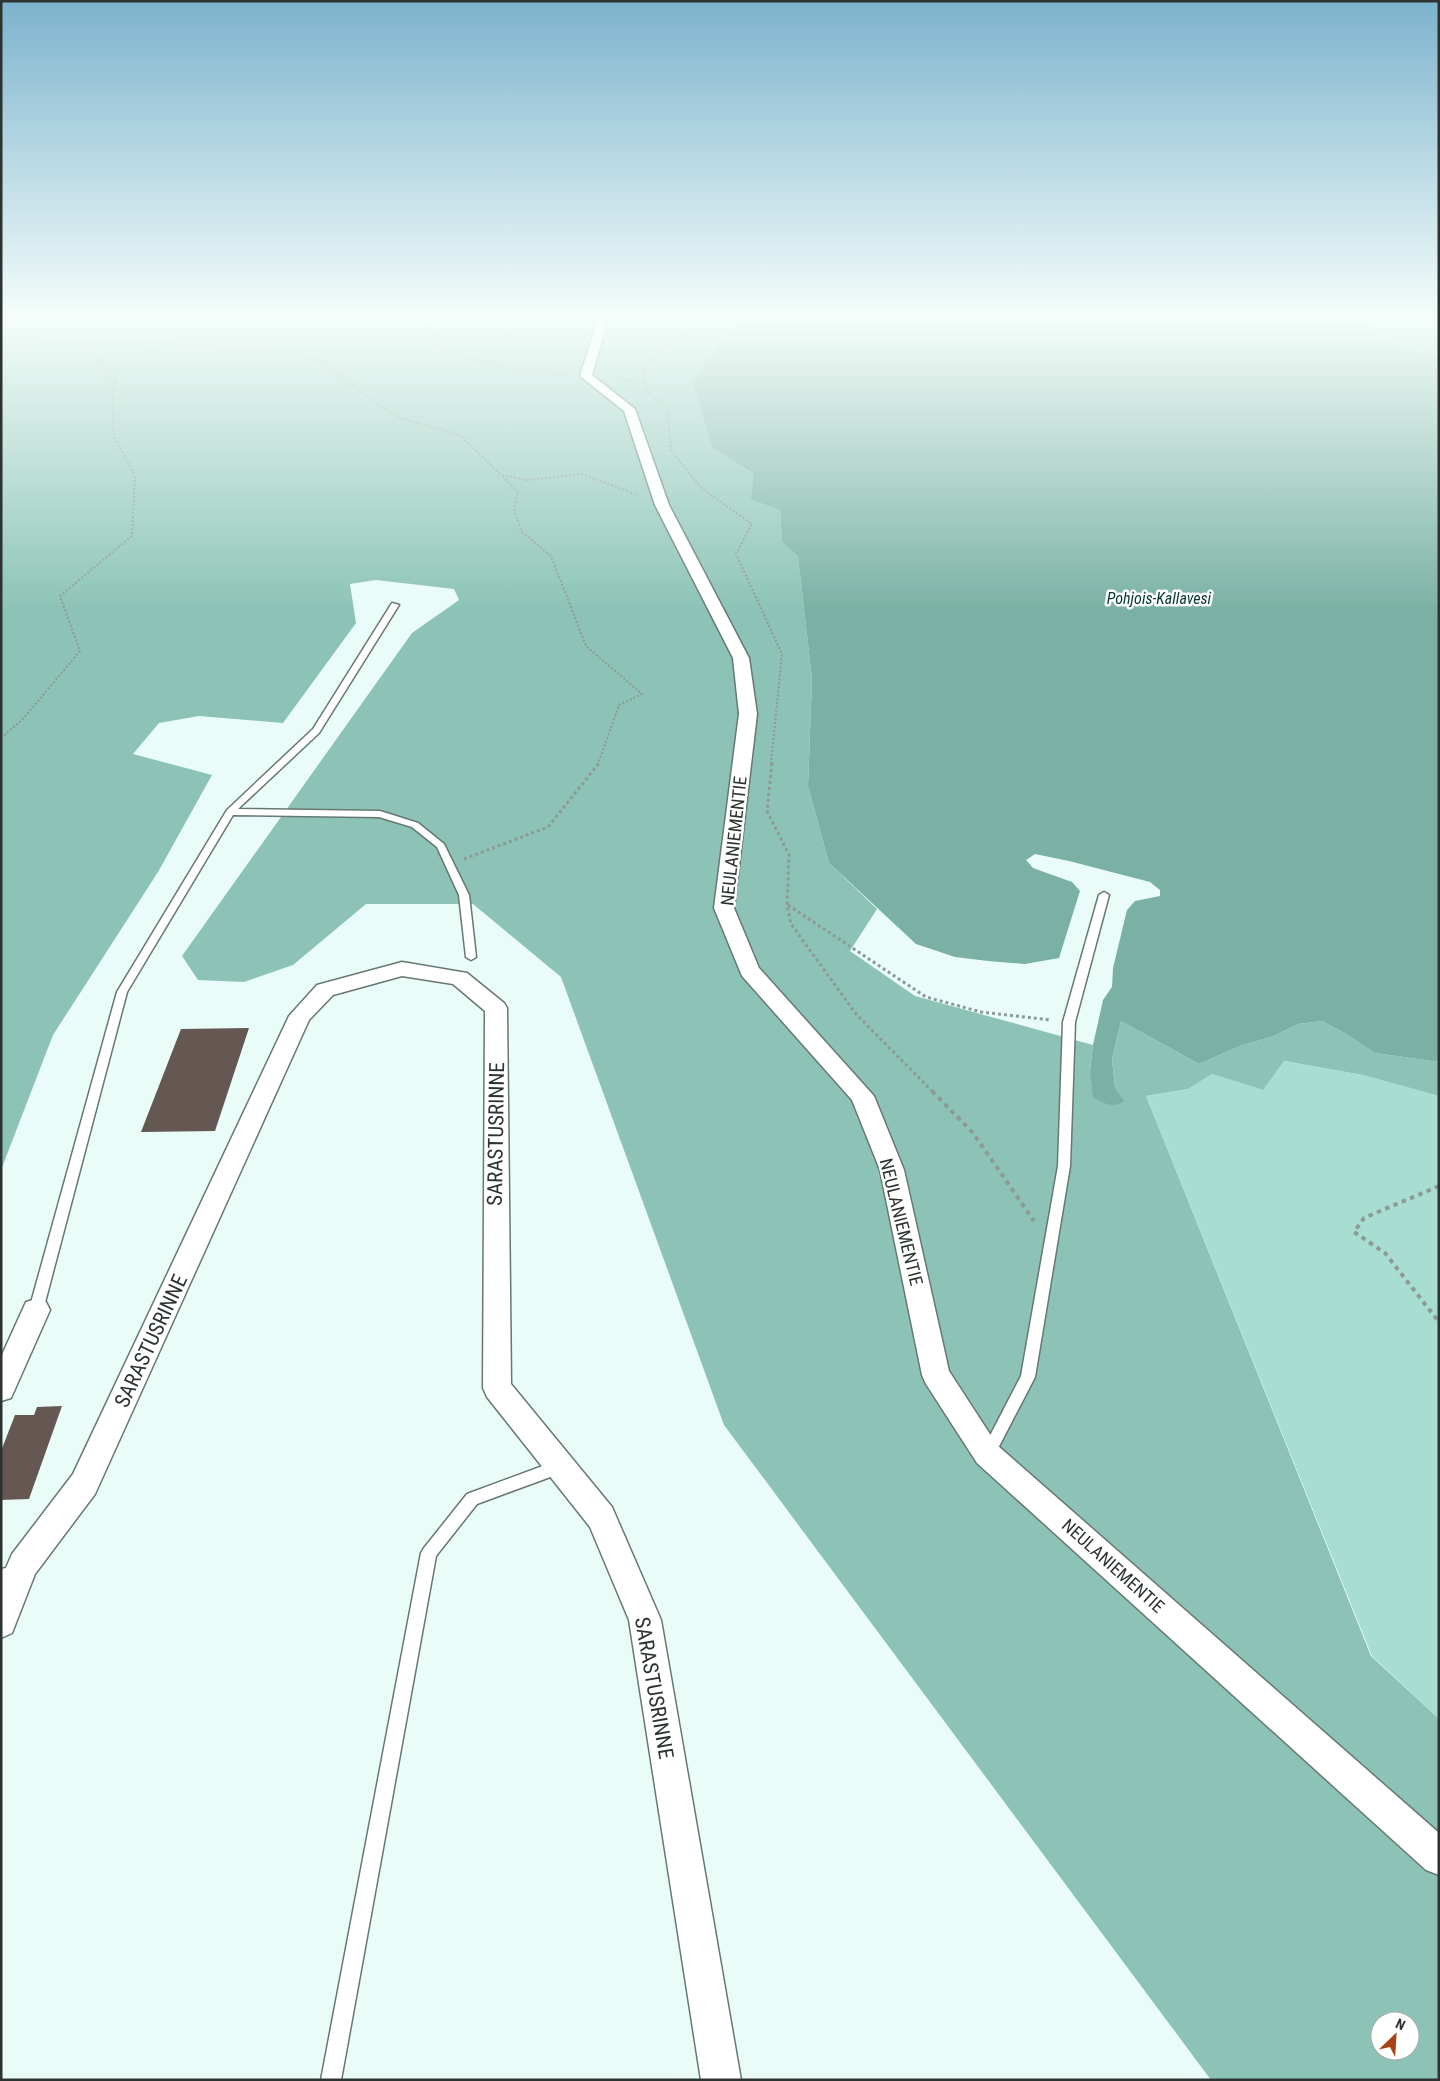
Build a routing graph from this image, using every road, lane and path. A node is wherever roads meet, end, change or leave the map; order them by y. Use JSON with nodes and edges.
{"nodes":[{"id":1,"x":113,"y":417,"type":"edge"},
{"id":2,"x":399,"y":417,"type":"edge"},
{"id":3,"x":632,"y":417,"type":"edge"},
{"id":4,"x":668,"y":417,"type":"edge"},
{"id":5,"x":501,"y":474,"type":"junction"},
{"id":6,"x":662,"y":505,"type":"junction"},
{"id":7,"x":395,"y":605,"type":"dead end"},
{"id":8,"x":1,"y":738,"type":"edge"},
{"id":9,"x":230,"y":812,"type":"junction"},
{"id":10,"x":450,"y":864,"type":"junction"},
{"id":11,"x":1104,"y":895,"type":"dead end"},
{"id":12,"x":787,"y":905,"type":"junction"},
{"id":13,"x":471,"y":957,"type":"dead end"},
{"id":14,"x":1069,"y":1022,"type":"junction"},
{"id":15,"x":1439,"y":1186,"type":"edge"},
{"id":16,"x":1050,"y":1244,"type":"junction"},
{"id":17,"x":36,"y":1310,"type":"joint"},
{"id":18,"x":1439,"y":1322,"type":"edge"},
{"id":19,"x":1,"y":1389,"type":"edge"},
{"id":20,"x":987,"y":1454,"type":"junction"},
{"id":21,"x":560,"y":1466,"type":"junction"},
{"id":22,"x":9,"y":1583,"type":"edge"},
{"id":23,"x":1,"y":1622,"type":"edge"},
{"id":24,"x":1439,"y":1857,"type":"edge"},
{"id":25,"x":331,"y":2080,"type":"edge"},
{"id":26,"x":720,"y":2080,"type":"edge"}],
"edges":[{"from":1,"to":8,"type":"path"},
{"from":2,"to":5,"type":"path"},
{"from":3,"to":6,"type":"street","name":"NEULANIEMENTIE"},
{"from":4,"to":12,"type":"path"},
{"from":5,"to":6,"type":"path"},
{"from":5,"to":10,"type":"path"},
{"from":6,"to":20,"type":"street","name":"NEULANIEMENTIE"},
{"from":7,"to":9,"type":"lane"},
{"from":9,"to":10,"type":"lane"},
{"from":9,"to":17,"type":"lane"},
{"from":10,"to":13,"type":"lane"},
{"from":11,"to":14,"type":"lane"},
{"from":12,"to":14,"type":"path"},
{"from":12,"to":16,"type":"path"},
{"from":14,"to":16,"type":"lane"},
{"from":15,"to":18,"type":"path"},
{"from":16,"to":20,"type":"lane"},
{"from":17,"to":19,"type":"street"},
{"from":20,"to":24,"type":"street","name":"NEULANIEMENTIE"},
{"from":21,"to":22,"type":"street","name":"SARASTUSRINNE"},
{"from":21,"to":25,"type":"lane"},
{"from":21,"to":26,"type":"street","name":"SARASTUSRINNE"},
{"from":22,"to":23,"type":"street"}]}
